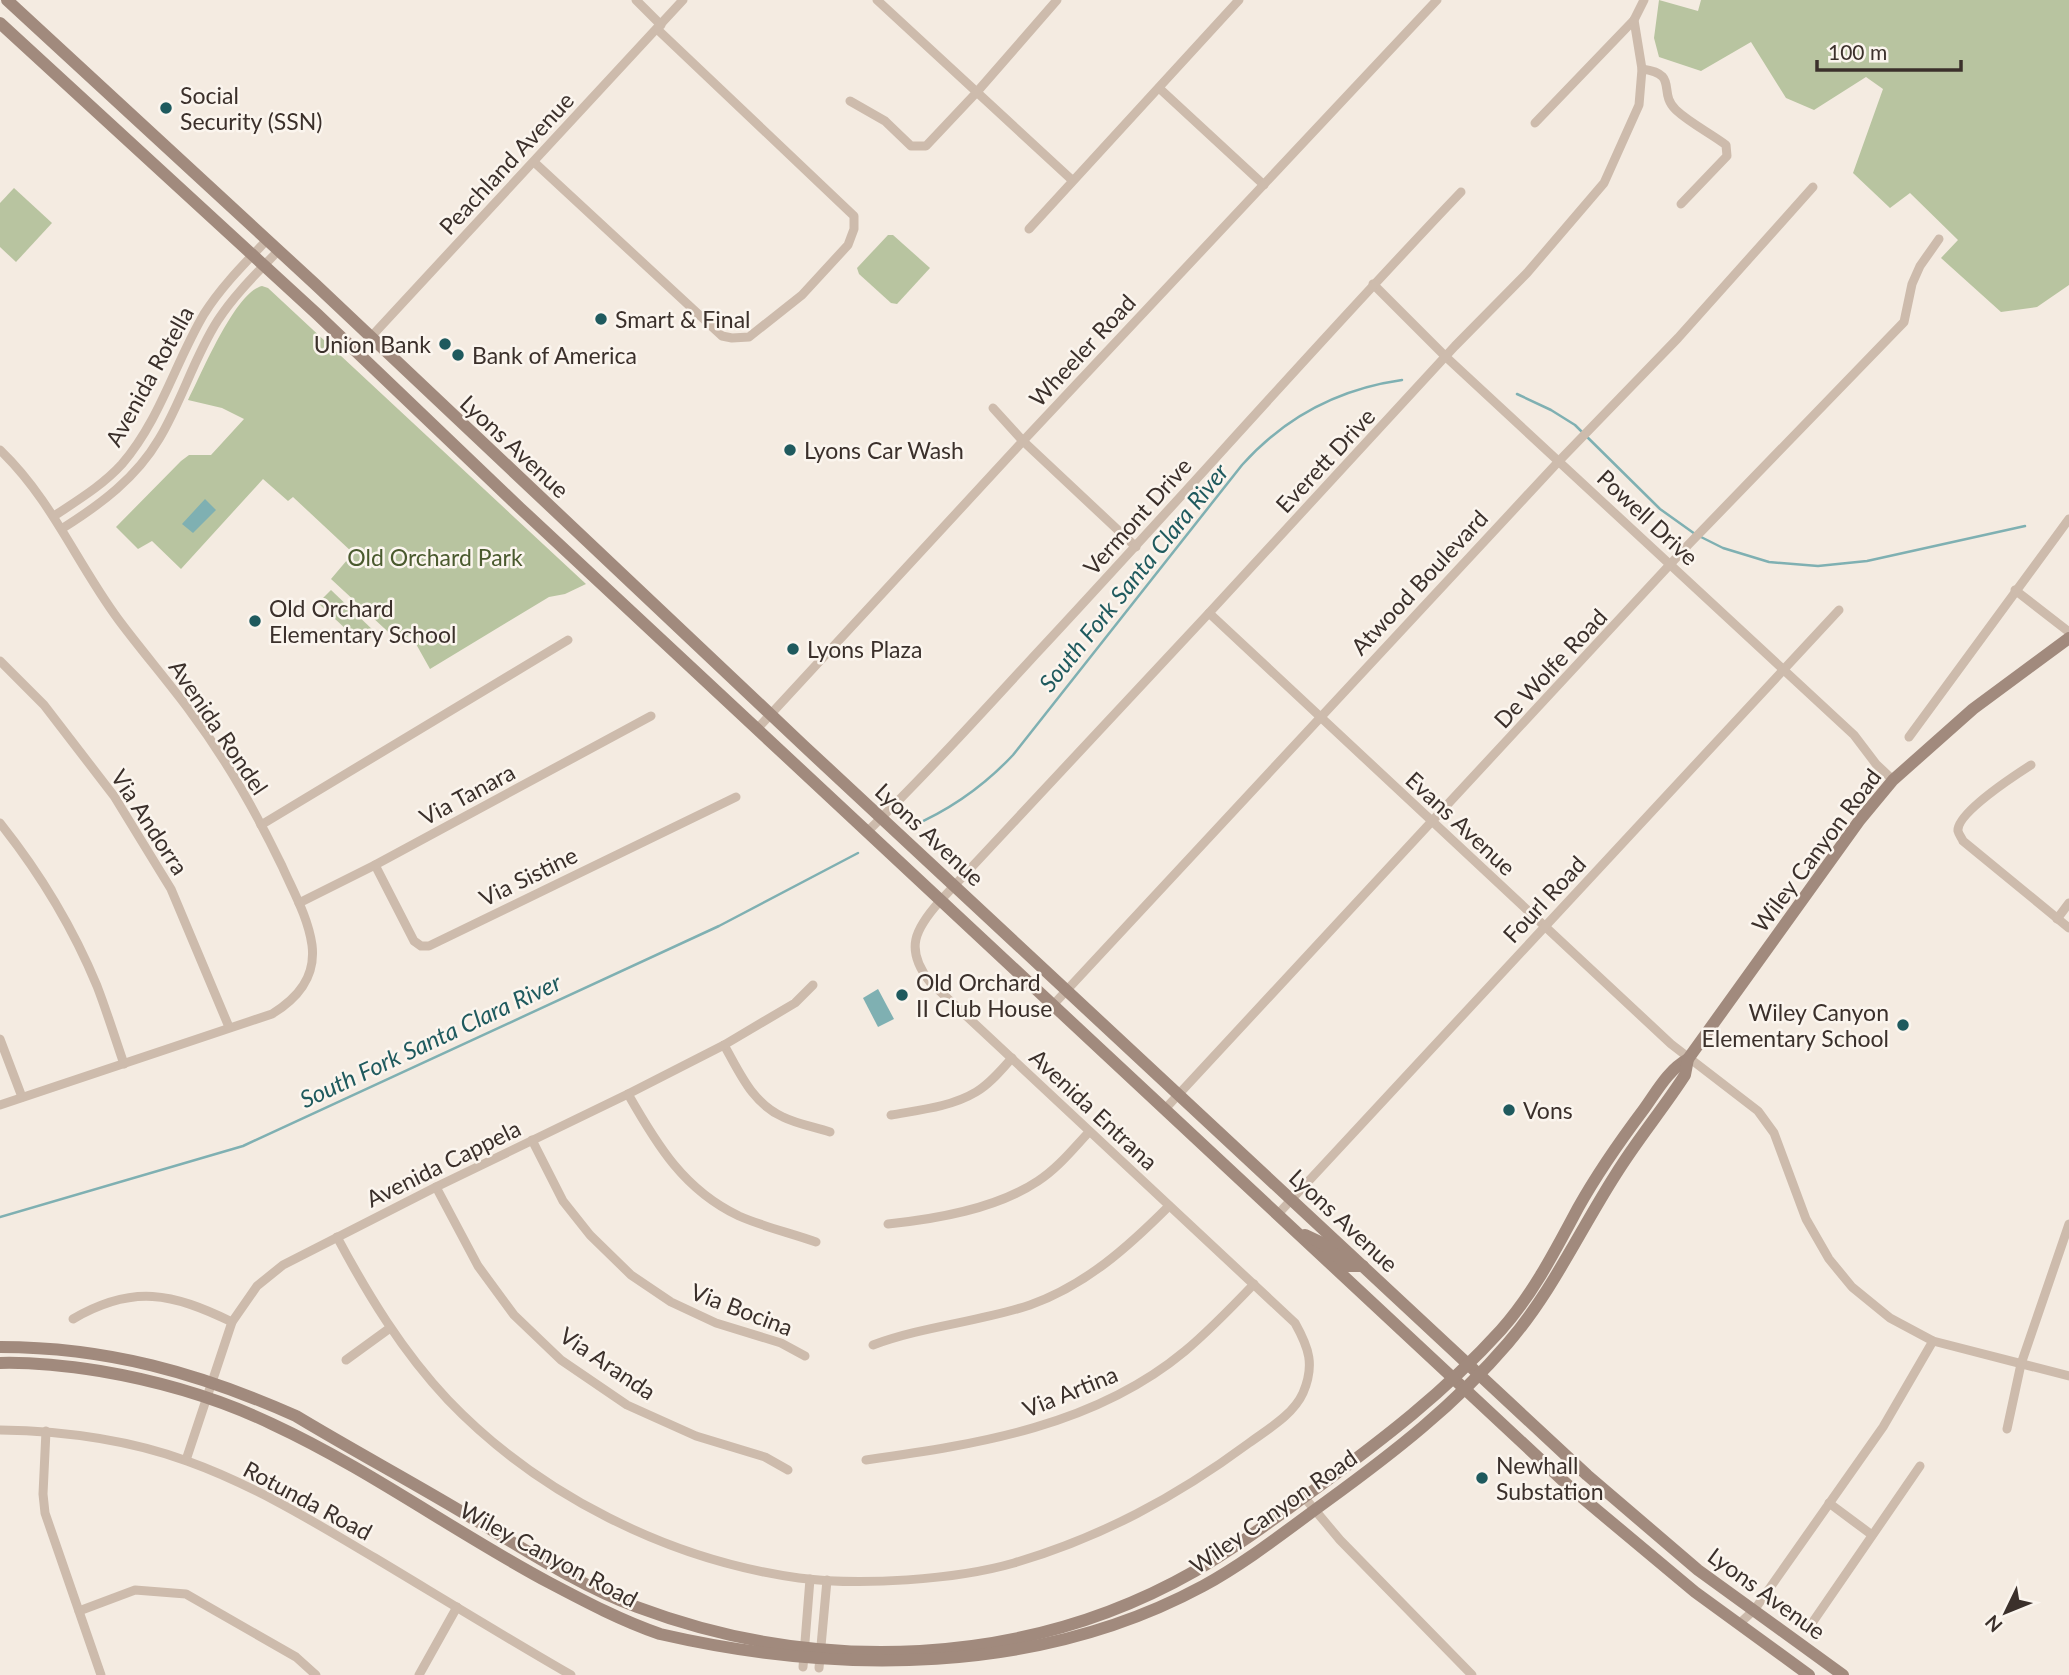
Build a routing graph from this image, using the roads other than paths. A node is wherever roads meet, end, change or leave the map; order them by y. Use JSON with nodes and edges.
{"nodes":[{"id":1,"x":6,"y":0,"type":"edge"},
{"id":2,"x":636,"y":0,"type":"edge"},
{"id":3,"x":684,"y":0,"type":"edge"},
{"id":4,"x":877,"y":0,"type":"edge"},
{"id":5,"x":1057,"y":0,"type":"edge"},
{"id":6,"x":1239,"y":0,"type":"edge"},
{"id":7,"x":1437,"y":0,"type":"edge"},
{"id":8,"x":1644,"y":0,"type":"edge"},
{"id":9,"x":1634,"y":20,"type":"junction"},
{"id":10,"x":0,"y":23,"type":"edge"},
{"id":11,"x":659,"y":27,"type":"junction"},
{"id":12,"x":46,"y":36,"type":"junction"},
{"id":13,"x":25,"y":46,"type":"junction"},
{"id":14,"x":1642,"y":69,"type":"junction"},
{"id":15,"x":1159,"y":88,"type":"junction"},
{"id":16,"x":976,"y":93,"type":"junction"},
{"id":17,"x":850,"y":101,"type":"dead end"},
{"id":18,"x":1535,"y":123,"type":"dead end"},
{"id":19,"x":534,"y":162,"type":"junction"},
{"id":20,"x":1072,"y":180,"type":"junction"},
{"id":21,"x":1264,"y":185,"type":"junction"},
{"id":22,"x":1813,"y":187,"type":"dead end"},
{"id":23,"x":1461,"y":191,"type":"dead end"},
{"id":24,"x":1681,"y":204,"type":"dead end"},
{"id":25,"x":1029,"y":229,"type":"dead end"},
{"id":26,"x":1938,"y":239,"type":"dead end"},
{"id":27,"x":267,"y":241,"type":"junction"},
{"id":28,"x":278,"y":251,"type":"junction"},
{"id":29,"x":252,"y":256,"type":"junction"},
{"id":30,"x":264,"y":266,"type":"junction"},
{"id":31,"x":1373,"y":284,"type":"junction"},
{"id":32,"x":370,"y":338,"type":"junction"},
{"id":33,"x":357,"y":352,"type":"junction"},
{"id":34,"x":1446,"y":357,"type":"junction"},
{"id":35,"x":993,"y":408,"type":"dead end"},
{"id":36,"x":1023,"y":440,"type":"junction"},
{"id":37,"x":0,"y":450,"type":"edge"},
{"id":38,"x":1559,"y":461,"type":"junction"},
{"id":39,"x":54,"y":516,"type":"junction"},
{"id":40,"x":2069,"y":519,"type":"edge"},
{"id":41,"x":62,"y":528,"type":"junction"},
{"id":42,"x":1136,"y":547,"type":"junction"},
{"id":43,"x":1671,"y":565,"type":"junction"},
{"id":44,"x":2015,"y":590,"type":"junction"},
{"id":45,"x":1839,"y":610,"type":"dead end"},
{"id":46,"x":1209,"y":613,"type":"junction"},
{"id":47,"x":2069,"y":632,"type":"edge"},
{"id":48,"x":2069,"y":638,"type":"edge"},
{"id":49,"x":568,"y":640,"type":"dead end"},
{"id":50,"x":0,"y":661,"type":"edge"},
{"id":51,"x":1784,"y":669,"type":"junction"},
{"id":52,"x":770,"y":714,"type":"junction"},
{"id":53,"x":651,"y":716,"type":"dead end"},
{"id":54,"x":1319,"y":717,"type":"junction"},
{"id":55,"x":757,"y":729,"type":"junction"},
{"id":56,"x":1909,"y":737,"type":"dead end"},
{"id":57,"x":2031,"y":765,"type":"dead end"},
{"id":58,"x":1893,"y":780,"type":"junction"},
{"id":59,"x":736,"y":797,"type":"dead end"},
{"id":60,"x":882,"y":817,"type":"junction"},
{"id":61,"x":0,"y":822,"type":"edge"},
{"id":62,"x":1433,"y":822,"type":"junction"},
{"id":63,"x":261,"y":825,"type":"junction"},
{"id":64,"x":867,"y":832,"type":"junction"},
{"id":65,"x":375,"y":865,"type":"junction"},
{"id":66,"x":954,"y":885,"type":"junction"},
{"id":67,"x":940,"y":901,"type":"junction"},
{"id":68,"x":299,"y":903,"type":"junction"},
{"id":69,"x":2069,"y":903,"type":"edge"},
{"id":70,"x":2057,"y":919,"type":"junction"},
{"id":71,"x":1545,"y":927,"type":"junction"},
{"id":72,"x":2069,"y":928,"type":"edge"},
{"id":73,"x":813,"y":985,"type":"dead end"},
{"id":74,"x":1066,"y":990,"type":"junction"},
{"id":75,"x":1053,"y":1005,"type":"junction"},
{"id":76,"x":229,"y":1027,"type":"junction"},
{"id":77,"x":0,"y":1039,"type":"edge"},
{"id":78,"x":724,"y":1045,"type":"junction"},
{"id":79,"x":1012,"y":1058,"type":"junction"},
{"id":80,"x":1688,"y":1059,"type":"junction"},
{"id":81,"x":124,"y":1064,"type":"junction"},
{"id":82,"x":1656,"y":1091,"type":"junction"},
{"id":83,"x":628,"y":1094,"type":"junction"},
{"id":84,"x":1179,"y":1094,"type":"junction"},
{"id":85,"x":22,"y":1097,"type":"junction"},
{"id":86,"x":1668,"y":1100,"type":"junction"},
{"id":87,"x":0,"y":1105,"type":"edge"},
{"id":88,"x":1165,"y":1109,"type":"junction"},
{"id":89,"x":891,"y":1115,"type":"dead end"},
{"id":90,"x":1639,"y":1116,"type":"junction"},
{"id":91,"x":1651,"y":1125,"type":"junction"},
{"id":92,"x":830,"y":1132,"type":"dead end"},
{"id":93,"x":1089,"y":1132,"type":"junction"},
{"id":94,"x":533,"y":1140,"type":"junction"},
{"id":95,"x":1595,"y":1181,"type":"junction"},
{"id":96,"x":436,"y":1187,"type":"junction"},
{"id":97,"x":1607,"y":1188,"type":"junction"},
{"id":98,"x":1292,"y":1199,"type":"junction"},
{"id":99,"x":1169,"y":1206,"type":"junction"},
{"id":100,"x":1278,"y":1214,"type":"junction"},
{"id":101,"x":888,"y":1224,"type":"dead end"},
{"id":102,"x":2069,"y":1224,"type":"edge"},
{"id":103,"x":1296,"y":1231,"type":"junction"},
{"id":104,"x":337,"y":1237,"type":"junction"},
{"id":105,"x":2066,"y":1240,"type":"edge"},
{"id":106,"x":816,"y":1242,"type":"dead end"},
{"id":107,"x":1363,"y":1266,"type":"junction"},
{"id":108,"x":1254,"y":1284,"type":"junction"},
{"id":109,"x":73,"y":1320,"type":"dead end"},
{"id":110,"x":232,"y":1322,"type":"junction"},
{"id":111,"x":390,"y":1328,"type":"junction"},
{"id":112,"x":1933,"y":1341,"type":"junction"},
{"id":113,"x":873,"y":1345,"type":"dead end"},
{"id":114,"x":0,"y":1347,"type":"edge"},
{"id":115,"x":805,"y":1356,"type":"dead end"},
{"id":116,"x":346,"y":1360,"type":"dead end"},
{"id":117,"x":0,"y":1363,"type":"edge"},
{"id":118,"x":1468,"y":1363,"type":"junction"},
{"id":119,"x":2021,"y":1364,"type":"junction"},
{"id":120,"x":1480,"y":1374,"type":"junction"},
{"id":121,"x":2069,"y":1376,"type":"edge"},
{"id":122,"x":1454,"y":1377,"type":"junction"},
{"id":123,"x":212,"y":1382,"type":"junction"},
{"id":124,"x":1466,"y":1388,"type":"junction"},
{"id":125,"x":207,"y":1398,"type":"junction"},
{"id":126,"x":2007,"y":1429,"type":"dead end"},
{"id":127,"x":0,"y":1430,"type":"edge"},
{"id":128,"x":46,"y":1431,"type":"junction"},
{"id":129,"x":866,"y":1460,"type":"dead end"},
{"id":130,"x":186,"y":1461,"type":"junction"},
{"id":131,"x":1920,"y":1466,"type":"dead end"},
{"id":132,"x":788,"y":1470,"type":"dead end"},
{"id":133,"x":1304,"y":1497,"type":"junction"},
{"id":134,"x":1829,"y":1503,"type":"junction"},
{"id":135,"x":1314,"y":1510,"type":"junction"},
{"id":136,"x":1872,"y":1535,"type":"junction"},
{"id":137,"x":810,"y":1579,"type":"junction"},
{"id":138,"x":828,"y":1580,"type":"junction"},
{"id":139,"x":457,"y":1607,"type":"junction"},
{"id":140,"x":1755,"y":1609,"type":"junction"},
{"id":141,"x":79,"y":1611,"type":"junction"},
{"id":142,"x":1739,"y":1624,"type":"junction"},
{"id":143,"x":1810,"y":1626,"type":"dead end"},
{"id":144,"x":804,"y":1649,"type":"junction"},
{"id":145,"x":820,"y":1651,"type":"junction"},
{"id":146,"x":811,"y":1669,"type":"edge"},
{"id":147,"x":553,"y":1671,"type":"edge"},
{"id":148,"x":101,"y":1675,"type":"edge"},
{"id":149,"x":316,"y":1675,"type":"edge"},
{"id":150,"x":419,"y":1675,"type":"edge"},
{"id":151,"x":571,"y":1675,"type":"edge"},
{"id":152,"x":1472,"y":1675,"type":"edge"},
{"id":153,"x":1809,"y":1675,"type":"edge"},
{"id":154,"x":1843,"y":1675,"type":"edge"}],
"edges":[{"from":1,"to":12,"type":"main road","name":"Lyons Avenue"},
{"from":2,"to":11,"type":"street"},
{"from":3,"to":11,"type":"street","name":"Peachland Avenue"},
{"from":4,"to":16,"type":"street"},
{"from":5,"to":16,"type":"street"},
{"from":6,"to":15,"type":"street"},
{"from":7,"to":21,"type":"street","name":"Wheeler Road"},
{"from":8,"to":9,"type":"street"},
{"from":9,"to":14,"type":"street","name":"Everett Drive"},
{"from":9,"to":18,"type":"street"},
{"from":10,"to":13,"type":"main road","name":"Lyons Avenue"},
{"from":11,"to":19,"type":"street","name":"Peachland Avenue"},
{"from":11,"to":19,"type":"street"},
{"from":12,"to":13,"type":"main road"},
{"from":12,"to":27,"type":"main road","name":"Lyons Avenue"},
{"from":13,"to":29,"type":"main road","name":"Lyons Avenue"},
{"from":14,"to":24,"type":"street"},
{"from":14,"to":34,"type":"street","name":"Everett Drive"},
{"from":15,"to":20,"type":"street"},
{"from":15,"to":21,"type":"street"},
{"from":16,"to":17,"type":"street"},
{"from":16,"to":20,"type":"street"},
{"from":19,"to":32,"type":"street","name":"Peachland Avenue"},
{"from":20,"to":25,"type":"street"},
{"from":21,"to":36,"type":"street","name":"Wheeler Road"},
{"from":22,"to":38,"type":"street","name":"Atwood Boulevard"},
{"from":23,"to":31,"type":"street","name":"Vermont Drive"},
{"from":26,"to":43,"type":"street","name":"De Wolfe Road"},
{"from":27,"to":28,"type":"main road","name":"Lyons Avenue"},
{"from":27,"to":29,"type":"street","name":"Avenida Rotella"},
{"from":28,"to":30,"type":"street","name":"Avenida Rotella"},
{"from":28,"to":32,"type":"main road","name":"Lyons Avenue"},
{"from":29,"to":30,"type":"main road","name":"Lyons Avenue"},
{"from":29,"to":39,"type":"street","name":"Avenida Rotella"},
{"from":30,"to":33,"type":"main road","name":"Lyons Avenue"},
{"from":30,"to":41,"type":"street","name":"Avenida Rotella"},
{"from":31,"to":34,"type":"street","name":"Powell Drive"},
{"from":31,"to":42,"type":"street","name":"Vermont Drive"},
{"from":32,"to":33,"type":"street","name":"Peachland Avenue"},
{"from":32,"to":52,"type":"main road","name":"Lyons Avenue"},
{"from":33,"to":55,"type":"main road","name":"Lyons Avenue"},
{"from":34,"to":38,"type":"street","name":"Powell Drive"},
{"from":34,"to":46,"type":"street","name":"Everett Drive"},
{"from":35,"to":36,"type":"street"},
{"from":36,"to":42,"type":"street"},
{"from":36,"to":52,"type":"street","name":"Wheeler Road"},
{"from":37,"to":39,"type":"street"},
{"from":38,"to":43,"type":"street","name":"Powell Drive"},
{"from":38,"to":54,"type":"street","name":"Atwood Boulevard"},
{"from":39,"to":41,"type":"street","name":"Avenida Rondel"},
{"from":40,"to":44,"type":"street"},
{"from":41,"to":63,"type":"street","name":"Avenida Rondel"},
{"from":42,"to":60,"type":"street","name":"Vermont Drive"},
{"from":43,"to":51,"type":"street","name":"Powell Drive"},
{"from":43,"to":62,"type":"street","name":"De Wolfe Road"},
{"from":44,"to":47,"type":"street"},
{"from":44,"to":56,"type":"street"},
{"from":45,"to":51,"type":"street","name":"Fourl Road"},
{"from":46,"to":54,"type":"street","name":"Evans Avenue"},
{"from":46,"to":66,"type":"street","name":"Everett Drive"},
{"from":48,"to":58,"type":"main road","name":"Wiley Canyon Road"},
{"from":49,"to":63,"type":"street"},
{"from":50,"to":76,"type":"street","name":"Via Andorra"},
{"from":51,"to":58,"type":"street","name":"Powell Drive"},
{"from":51,"to":71,"type":"street","name":"Fourl Road"},
{"from":52,"to":55,"type":"street","name":"Wheeler Road"},
{"from":52,"to":60,"type":"main road","name":"Lyons Avenue"},
{"from":53,"to":65,"type":"street","name":"Via Tanara"},
{"from":54,"to":62,"type":"street","name":"Evans Avenue"},
{"from":54,"to":74,"type":"street","name":"Atwood Boulevard"},
{"from":55,"to":64,"type":"main road","name":"Lyons Avenue"},
{"from":57,"to":70,"type":"street"},
{"from":58,"to":80,"type":"main road","name":"Wiley Canyon Road"},
{"from":59,"to":65,"type":"street","name":"Via Sistine"},
{"from":60,"to":64,"type":"street","name":"Vermont Drive"},
{"from":60,"to":66,"type":"main road","name":"Lyons Avenue"},
{"from":61,"to":81,"type":"street"},
{"from":62,"to":71,"type":"street","name":"Evans Avenue"},
{"from":62,"to":84,"type":"street","name":"De Wolfe Road"},
{"from":63,"to":68,"type":"street","name":"Avenida Rondel"},
{"from":64,"to":67,"type":"main road","name":"Lyons Avenue"},
{"from":65,"to":68,"type":"street","name":"Via Tanara"},
{"from":66,"to":67,"type":"street","name":"Avenida Entrana"},
{"from":66,"to":74,"type":"main road","name":"Lyons Avenue"},
{"from":67,"to":75,"type":"main road","name":"Lyons Avenue"},
{"from":67,"to":79,"type":"street","name":"Avenida Entrana"},
{"from":68,"to":76,"type":"street","name":"Avenida Rondel"},
{"from":69,"to":70,"type":"street"},
{"from":70,"to":72,"type":"street"},
{"from":71,"to":80,"type":"street","name":"Evans Avenue"},
{"from":71,"to":98,"type":"street","name":"Fourl Road"},
{"from":73,"to":78,"type":"street","name":"Avenida Cappela"},
{"from":74,"to":75,"type":"street","name":"Atwood Boulevard"},
{"from":74,"to":84,"type":"main road","name":"Lyons Avenue"},
{"from":75,"to":88,"type":"main road","name":"Lyons Avenue"},
{"from":76,"to":81,"type":"street"},
{"from":77,"to":85,"type":"street"},
{"from":78,"to":83,"type":"street","name":"Avenida Cappela"},
{"from":78,"to":92,"type":"street"},
{"from":79,"to":89,"type":"street"},
{"from":79,"to":93,"type":"street","name":"Avenida Entrana"},
{"from":80,"to":82,"type":"main road","name":"Wiley Canyon Road"},
{"from":80,"to":86,"type":"main road","name":"Wiley Canyon Road"},
{"from":80,"to":112,"type":"street","name":"Evans Avenue"},
{"from":81,"to":85,"type":"street"},
{"from":82,"to":86,"type":"main road"},
{"from":82,"to":90,"type":"main road","name":"Wiley Canyon Road"},
{"from":83,"to":94,"type":"street","name":"Avenida Cappela"},
{"from":83,"to":106,"type":"street"},
{"from":84,"to":88,"type":"street","name":"De Wolfe Road"},
{"from":84,"to":98,"type":"main road","name":"Lyons Avenue"},
{"from":85,"to":87,"type":"street"},
{"from":86,"to":91,"type":"main road","name":"Wiley Canyon Road"},
{"from":88,"to":100,"type":"main road","name":"Lyons Avenue"},
{"from":90,"to":91,"type":"main road"},
{"from":90,"to":95,"type":"main road","name":"Wiley Canyon Road"},
{"from":91,"to":97,"type":"main road","name":"Wiley Canyon Road"},
{"from":93,"to":99,"type":"street","name":"Avenida Entrana"},
{"from":93,"to":101,"type":"street"},
{"from":94,"to":96,"type":"street","name":"Avenida Cappela"},
{"from":94,"to":115,"type":"street","name":"Via Bocina"},
{"from":95,"to":97,"type":"main road"},
{"from":95,"to":118,"type":"main road","name":"Wiley Canyon Road"},
{"from":96,"to":104,"type":"street","name":"Avenida Cappela"},
{"from":96,"to":132,"type":"street","name":"Via Aranda"},
{"from":97,"to":120,"type":"main road","name":"Wiley Canyon Road"},
{"from":98,"to":100,"type":"street","name":"Fourl Road"},
{"from":98,"to":107,"type":"main road","name":"Lyons Avenue"},
{"from":99,"to":108,"type":"street","name":"Avenida Entrana"},
{"from":99,"to":113,"type":"street"},
{"from":100,"to":103,"type":"main road","name":"Lyons Avenue"},
{"from":102,"to":105,"type":"street"},
{"from":103,"to":107,"type":"main road"},
{"from":103,"to":122,"type":"main road","name":"Lyons Avenue"},
{"from":104,"to":110,"type":"street","name":"Avenida Cappela"},
{"from":104,"to":111,"type":"street"},
{"from":105,"to":119,"type":"street"},
{"from":107,"to":118,"type":"main road","name":"Lyons Avenue"},
{"from":108,"to":129,"type":"street","name":"Via Artina"},
{"from":108,"to":138,"type":"street","name":"Avenida Entrana"},
{"from":109,"to":110,"type":"street"},
{"from":110,"to":123,"type":"street","name":"Avenida Cappela"},
{"from":111,"to":116,"type":"street"},
{"from":111,"to":137,"type":"street"},
{"from":112,"to":119,"type":"street","name":"Evans Avenue"},
{"from":112,"to":134,"type":"street"},
{"from":114,"to":123,"type":"main road","name":"Wiley Canyon Road"},
{"from":117,"to":125,"type":"main road","name":"Wiley Canyon Road"},
{"from":118,"to":120,"type":"main road","name":"Lyons Avenue"},
{"from":118,"to":122,"type":"main road","name":"Wiley Canyon Road"},
{"from":119,"to":121,"type":"street","name":"Evans Avenue"},
{"from":119,"to":126,"type":"street"},
{"from":120,"to":124,"type":"main road","name":"Wiley Canyon Road"},
{"from":120,"to":140,"type":"main road","name":"Lyons Avenue"},
{"from":122,"to":124,"type":"main road","name":"Lyons Avenue"},
{"from":122,"to":133,"type":"main road","name":"Wiley Canyon Road"},
{"from":123,"to":125,"type":"street","name":"Avenida Cappela"},
{"from":123,"to":144,"type":"main road","name":"Wiley Canyon Road"},
{"from":124,"to":135,"type":"main road","name":"Wiley Canyon Road"},
{"from":124,"to":142,"type":"main road","name":"Lyons Avenue"},
{"from":125,"to":130,"type":"street","name":"Avenida Cappela"},
{"from":125,"to":146,"type":"main road","name":"Wiley Canyon Road"},
{"from":127,"to":128,"type":"street","name":"Rotunda Road"},
{"from":128,"to":130,"type":"street","name":"Rotunda Road"},
{"from":128,"to":141,"type":"street"},
{"from":130,"to":139,"type":"street","name":"Rotunda Road"},
{"from":131,"to":136,"type":"street"},
{"from":133,"to":135,"type":"street"},
{"from":133,"to":145,"type":"main road","name":"Wiley Canyon Road"},
{"from":134,"to":136,"type":"street"},
{"from":134,"to":140,"type":"street"},
{"from":135,"to":146,"type":"main road","name":"Wiley Canyon Road"},
{"from":135,"to":152,"type":"street"},
{"from":136,"to":143,"type":"street"},
{"from":137,"to":138,"type":"street"},
{"from":137,"to":144,"type":"street"},
{"from":138,"to":145,"type":"street"},
{"from":139,"to":147,"type":"street","name":"Rotunda Road"},
{"from":139,"to":150,"type":"street"},
{"from":140,"to":142,"type":"street"},
{"from":140,"to":154,"type":"main road","name":"Lyons Avenue"},
{"from":141,"to":148,"type":"street"},
{"from":141,"to":149,"type":"street"},
{"from":142,"to":153,"type":"main road","name":"Lyons Avenue"},
{"from":144,"to":145,"type":"main road","name":"Wiley Canyon Road"},
{"from":144,"to":146,"type":"street"},
{"from":145,"to":146,"type":"street"},
{"from":147,"to":151,"type":"street","name":"Rotunda Road"}]}
